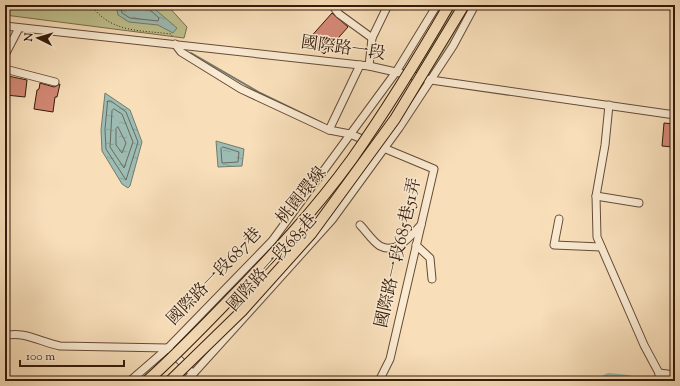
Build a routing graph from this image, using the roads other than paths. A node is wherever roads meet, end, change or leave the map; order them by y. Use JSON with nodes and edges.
{"nodes":[{"id":1,"x":332,"y":5,"type":"edge"},
{"id":2,"x":388,"y":5,"type":"edge"},
{"id":3,"x":437,"y":5,"type":"edge"},
{"id":4,"x":449,"y":5,"type":"edge"},
{"id":5,"x":464,"y":5,"type":"edge"},
{"id":6,"x":475,"y":5,"type":"edge"},
{"id":7,"x":5,"y":26,"type":"edge"},
{"id":8,"x":19,"y":28,"type":"junction"},
{"id":9,"x":372,"y":38,"type":"junction"},
{"id":10,"x":175,"y":44,"type":"junction"},
{"id":11,"x":5,"y":55,"type":"edge"},
{"id":12,"x":360,"y":65,"type":"junction"},
{"id":13,"x":369,"y":66,"type":"junction"},
{"id":14,"x":5,"y":69,"type":"edge"},
{"id":15,"x":396,"y":72,"type":"junction"},
{"id":16,"x":431,"y":80,"type":"junction"},
{"id":17,"x":55,"y":82,"type":"dead end"},
{"id":18,"x":608,"y":105,"type":"junction"},
{"id":19,"x":675,"y":116,"type":"edge"},
{"id":20,"x":328,"y":130,"type":"junction"},
{"id":21,"x":350,"y":134,"type":"junction"},
{"id":22,"x":386,"y":147,"type":"junction"},
{"id":23,"x":596,"y":196,"type":"junction"},
{"id":24,"x":639,"y":203,"type":"dead end"},
{"id":25,"x":559,"y":219,"type":"dead end"},
{"id":26,"x":360,"y":225,"type":"dead end"},
{"id":27,"x":421,"y":225,"type":"junction"},
{"id":28,"x":416,"y":245,"type":"junction"},
{"id":29,"x":600,"y":247,"type":"junction"},
{"id":30,"x":432,"y":279,"type":"dead end"},
{"id":31,"x":5,"y":336,"type":"edge"},
{"id":32,"x":168,"y":348,"type":"junction"},
{"id":33,"x":659,"y":373,"type":"junction"},
{"id":34,"x":193,"y":374,"type":"junction"},
{"id":35,"x":675,"y":376,"type":"edge"},
{"id":36,"x":130,"y":381,"type":"edge"},
{"id":37,"x":147,"y":381,"type":"edge"},
{"id":38,"x":170,"y":381,"type":"edge"},
{"id":39,"x":185,"y":381,"type":"edge"},
{"id":40,"x":379,"y":381,"type":"edge"},
{"id":41,"x":659,"y":381,"type":"edge"}],
"edges":[{"from":1,"to":9,"type":"street"},
{"from":2,"to":9,"type":"street"},
{"from":3,"to":15,"type":"street","name":"國際路一段687巷"},
{"from":4,"to":37,"type":"highway","name":"桃園環線","bridge":true},
{"from":5,"to":38,"type":"highway","name":"桃園環線","bridge":true},
{"from":6,"to":16,"type":"street","name":"國際路一段685巷"},
{"from":7,"to":8,"type":"street","name":"國際路一段"},
{"from":8,"to":10,"type":"street","name":"國際路一段"},
{"from":8,"to":11,"type":"street"},
{"from":9,"to":13,"type":"street"},
{"from":10,"to":12,"type":"street","name":"國際路一段"},
{"from":10,"to":20,"type":"street","name":"國際路一段685巷51弄"},
{"from":12,"to":13,"type":"street","name":"國際路一段"},
{"from":12,"to":20,"type":"street"},
{"from":13,"to":15,"type":"street","name":"國際路一段"},
{"from":14,"to":17,"type":"street"},
{"from":15,"to":16,"type":"street","name":"國際路一段"},
{"from":15,"to":21,"type":"street","name":"國際路一段687巷"},
{"from":16,"to":18,"type":"street","name":"國際路一段"},
{"from":16,"to":22,"type":"street","name":"國際路一段685巷"},
{"from":18,"to":19,"type":"street","name":"國際路一段"},
{"from":18,"to":23,"type":"street"},
{"from":20,"to":21,"type":"street","name":"國際路一段685巷51弄"},
{"from":21,"to":22,"type":"street","name":"國際路一段685巷51弄"},
{"from":21,"to":32,"type":"street","name":"國際路一段687巷"},
{"from":22,"to":27,"type":"street","name":"國際路一段685巷51弄"},
{"from":22,"to":34,"type":"street","name":"國際路一段685巷"},
{"from":23,"to":24,"type":"street"},
{"from":23,"to":29,"type":"street"},
{"from":25,"to":29,"type":"street"},
{"from":26,"to":27,"type":"street"},
{"from":27,"to":28,"type":"street","name":"國際路一段685巷51弄"},
{"from":28,"to":30,"type":"street"},
{"from":28,"to":40,"type":"street","name":"國際路一段685巷51弄"},
{"from":29,"to":33,"type":"street"},
{"from":31,"to":32,"type":"street"},
{"from":32,"to":34,"type":"street"},
{"from":32,"to":36,"type":"street","name":"國際路一段687巷"},
{"from":33,"to":35,"type":"street"},
{"from":33,"to":41,"type":"street"},
{"from":34,"to":39,"type":"street","name":"國際路一段685巷"}]}
